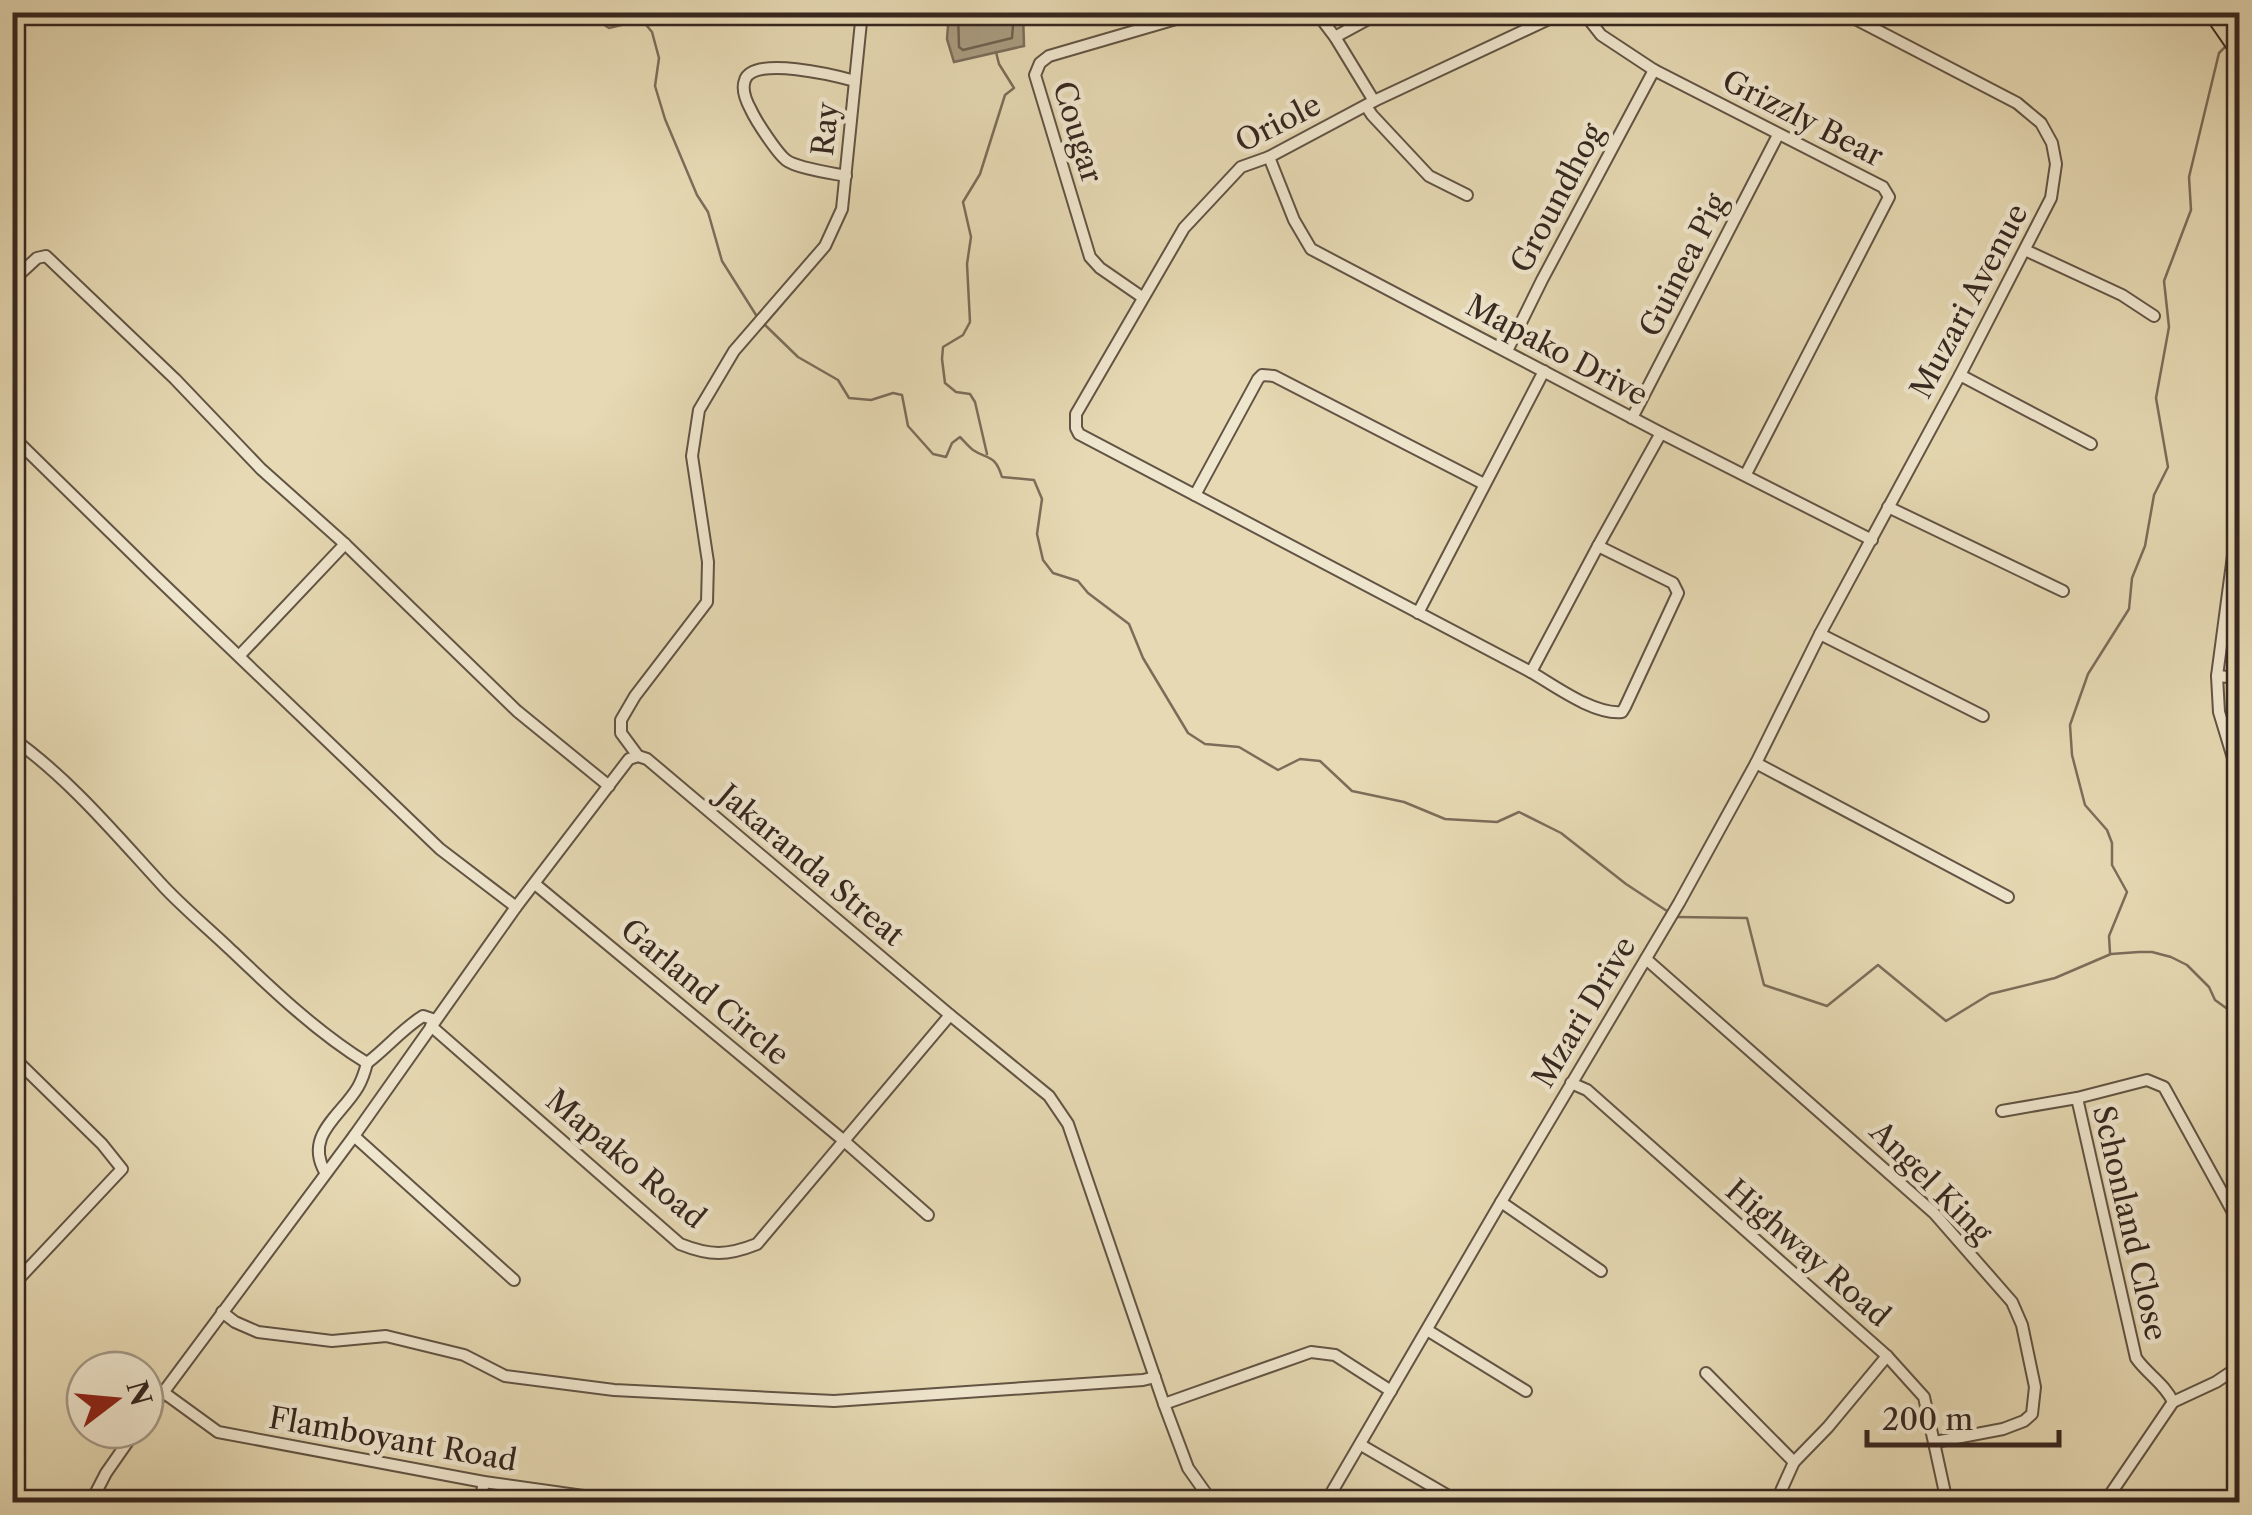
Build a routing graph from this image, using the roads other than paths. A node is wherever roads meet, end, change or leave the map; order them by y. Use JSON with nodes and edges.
{"nodes":[{"id":1,"x":862,"y":12,"type":"edge"},
{"id":2,"x":1152,"y":12,"type":"edge"},
{"id":3,"x":1200,"y":12,"type":"edge"},
{"id":4,"x":1316,"y":12,"type":"edge"},
{"id":5,"x":1381,"y":12,"type":"edge"},
{"id":6,"x":1530,"y":12,"type":"edge"},
{"id":7,"x":1564,"y":12,"type":"edge"},
{"id":8,"x":1583,"y":12,"type":"edge"},
{"id":9,"x":1842,"y":12,"type":"edge"},
{"id":10,"x":2212,"y":12,"type":"edge"},
{"id":11,"x":1538,"y":24,"type":"junction"},
{"id":12,"x":1156,"y":25,"type":"junction"},
{"id":13,"x":1335,"y":38,"type":"junction"},
{"id":14,"x":2240,"y":54,"type":"edge"},
{"id":15,"x":1654,"y":70,"type":"junction"},
{"id":16,"x":855,"y":81,"type":"junction"},
{"id":17,"x":1370,"y":103,"type":"junction"},
{"id":18,"x":1778,"y":135,"type":"junction"},
{"id":19,"x":1268,"y":157,"type":"junction"},
{"id":20,"x":846,"y":176,"type":"junction"},
{"id":21,"x":1467,"y":195,"type":"dead end"},
{"id":22,"x":2025,"y":250,"type":"junction"},
{"id":23,"x":12,"y":281,"type":"edge"},
{"id":24,"x":1142,"y":298,"type":"junction"},
{"id":25,"x":2154,"y":316,"type":"dead end"},
{"id":26,"x":1507,"y":351,"type":"junction"},
{"id":27,"x":1544,"y":371,"type":"junction"},
{"id":28,"x":1960,"y":376,"type":"junction"},
{"id":29,"x":1632,"y":418,"type":"junction"},
{"id":30,"x":1661,"y":433,"type":"junction"},
{"id":31,"x":12,"y":436,"type":"edge"},
{"id":32,"x":2092,"y":444,"type":"dead end"},
{"id":33,"x":1746,"y":474,"type":"junction"},
{"id":34,"x":1484,"y":484,"type":"junction"},
{"id":35,"x":1195,"y":494,"type":"junction"},
{"id":36,"x":2240,"y":503,"type":"edge"},
{"id":37,"x":1888,"y":507,"type":"junction"},
{"id":38,"x":2238,"y":529,"type":"edge"},
{"id":39,"x":1872,"y":540,"type":"junction"},
{"id":40,"x":345,"y":544,"type":"junction"},
{"id":41,"x":1598,"y":546,"type":"junction"},
{"id":42,"x":2063,"y":591,"type":"dead end"},
{"id":43,"x":1418,"y":613,"type":"junction"},
{"id":44,"x":1820,"y":634,"type":"junction"},
{"id":45,"x":240,"y":655,"type":"junction"},
{"id":46,"x":1531,"y":672,"type":"junction"},
{"id":47,"x":2217,"y":676,"type":"junction"},
{"id":48,"x":2240,"y":678,"type":"edge"},
{"id":49,"x":1982,"y":716,"type":"dead end"},
{"id":50,"x":12,"y":738,"type":"edge"},
{"id":51,"x":638,"y":756,"type":"junction"},
{"id":52,"x":1756,"y":763,"type":"junction"},
{"id":53,"x":2240,"y":781,"type":"edge"},
{"id":54,"x":609,"y":786,"type":"junction"},
{"id":55,"x":536,"y":884,"type":"junction"},
{"id":56,"x":2008,"y":897,"type":"dead end"},
{"id":57,"x":516,"y":908,"type":"junction"},
{"id":58,"x":1646,"y":959,"type":"junction"},
{"id":59,"x":950,"y":1015,"type":"junction"},
{"id":60,"x":433,"y":1023,"type":"junction"},
{"id":61,"x":12,"y":1056,"type":"edge"},
{"id":62,"x":367,"y":1064,"type":"junction"},
{"id":63,"x":1571,"y":1083,"type":"junction"},
{"id":64,"x":2077,"y":1098,"type":"junction"},
{"id":65,"x":2002,"y":1111,"type":"dead end"},
{"id":66,"x":354,"y":1136,"type":"junction"},
{"id":67,"x":843,"y":1140,"type":"junction"},
{"id":68,"x":325,"y":1172,"type":"junction"},
{"id":69,"x":1501,"y":1202,"type":"junction"},
{"id":70,"x":928,"y":1215,"type":"dead end"},
{"id":71,"x":2240,"y":1225,"type":"edge"},
{"id":72,"x":1601,"y":1271,"type":"dead end"},
{"id":73,"x":514,"y":1280,"type":"dead end"},
{"id":74,"x":12,"y":1286,"type":"edge"},
{"id":75,"x":222,"y":1312,"type":"junction"},
{"id":76,"x":1427,"y":1330,"type":"junction"},
{"id":77,"x":1887,"y":1356,"type":"junction"},
{"id":78,"x":2240,"y":1366,"type":"edge"},
{"id":79,"x":1706,"y":1372,"type":"dead end"},
{"id":80,"x":1155,"y":1377,"type":"junction"},
{"id":81,"x":165,"y":1389,"type":"edge"},
{"id":82,"x":1391,"y":1391,"type":"junction"},
{"id":83,"x":1526,"y":1391,"type":"dead end"},
{"id":84,"x":165,"y":1393,"type":"edge"},
{"id":85,"x":2173,"y":1402,"type":"junction"},
{"id":86,"x":1164,"y":1404,"type":"junction"},
{"id":87,"x":1935,"y":1442,"type":"junction"},
{"id":88,"x":1360,"y":1445,"type":"junction"},
{"id":89,"x":122,"y":1450,"type":"edge"},
{"id":90,"x":1794,"y":1462,"type":"junction"},
{"id":91,"x":484,"y":1482,"type":"junction"},
{"id":92,"x":91,"y":1502,"type":"edge"},
{"id":93,"x":480,"y":1502,"type":"edge"},
{"id":94,"x":626,"y":1502,"type":"edge"},
{"id":95,"x":1212,"y":1502,"type":"edge"},
{"id":96,"x":1326,"y":1502,"type":"edge"},
{"id":97,"x":1459,"y":1502,"type":"edge"},
{"id":98,"x":1776,"y":1502,"type":"edge"},
{"id":99,"x":1947,"y":1502,"type":"edge"},
{"id":100,"x":2105,"y":1502,"type":"edge"}],
"edges":[{"from":1,"to":16,"type":"street","name":"Ray"},
{"from":2,"to":12,"type":"street"},
{"from":3,"to":12,"type":"street","name":"Cougar"},
{"from":4,"to":13,"type":"street"},
{"from":5,"to":13,"type":"street"},
{"from":6,"to":11,"type":"street"},
{"from":7,"to":11,"type":"street","name":"Oriole"},
{"from":8,"to":15,"type":"street","name":"Grizzly Bear"},
{"from":9,"to":22,"type":"street","name":"Muzari Avenue"},
{"from":10,"to":14,"type":"highway"},
{"from":11,"to":17,"type":"street","name":"Oriole"},
{"from":12,"to":24,"type":"street","name":"Cougar"},
{"from":13,"to":17,"type":"street"},
{"from":15,"to":18,"type":"street","name":"Grizzly Bear"},
{"from":15,"to":26,"type":"street","name":"Groundhog"},
{"from":16,"to":20,"type":"street","name":"Ray"},
{"from":16,"to":20,"type":"street"},
{"from":17,"to":19,"type":"street","name":"Oriole"},
{"from":17,"to":21,"type":"street"},
{"from":18,"to":29,"type":"street","name":"Guinea Pig"},
{"from":18,"to":33,"type":"street","name":"Grizzly Bear"},
{"from":19,"to":24,"type":"street","name":"Oriole"},
{"from":19,"to":26,"type":"street","name":"Mapako Drive"},
{"from":20,"to":51,"type":"street","name":"Ray"},
{"from":22,"to":25,"type":"street"},
{"from":22,"to":28,"type":"street","name":"Muzari Avenue"},
{"from":23,"to":40,"type":"street"},
{"from":24,"to":35,"type":"street","name":"Oriole"},
{"from":26,"to":27,"type":"street","name":"Mapako Drive"},
{"from":27,"to":29,"type":"street","name":"Mapako Drive"},
{"from":27,"to":34,"type":"street"},
{"from":28,"to":32,"type":"street"},
{"from":28,"to":37,"type":"street","name":"Muzari Avenue"},
{"from":29,"to":30,"type":"street","name":"Mapako Drive"},
{"from":30,"to":33,"type":"street","name":"Mapako Drive"},
{"from":30,"to":41,"type":"street"},
{"from":31,"to":45,"type":"street"},
{"from":33,"to":39,"type":"street","name":"Mapako Drive"},
{"from":34,"to":35,"type":"street"},
{"from":34,"to":43,"type":"street"},
{"from":35,"to":43,"type":"street"},
{"from":36,"to":38,"type":"street"},
{"from":37,"to":39,"type":"street","name":"Muzari Avenue"},
{"from":37,"to":42,"type":"street"},
{"from":38,"to":47,"type":"street"},
{"from":39,"to":44,"type":"street","name":"Mzari Drive"},
{"from":40,"to":45,"type":"street"},
{"from":40,"to":54,"type":"street"},
{"from":41,"to":46,"type":"street"},
{"from":41,"to":46,"type":"street"},
{"from":43,"to":46,"type":"street"},
{"from":44,"to":49,"type":"street"},
{"from":44,"to":52,"type":"street","name":"Mzari Drive"},
{"from":45,"to":57,"type":"street"},
{"from":47,"to":48,"type":"street"},
{"from":47,"to":53,"type":"street"},
{"from":50,"to":62,"type":"street"},
{"from":51,"to":54,"type":"street"},
{"from":51,"to":59,"type":"street","name":"Jakaranda Streat"},
{"from":52,"to":56,"type":"street"},
{"from":52,"to":58,"type":"street","name":"Mzari Drive"},
{"from":54,"to":55,"type":"street"},
{"from":55,"to":57,"type":"street"},
{"from":55,"to":67,"type":"street","name":"Garland Circle"},
{"from":57,"to":60,"type":"street"},
{"from":58,"to":63,"type":"street","name":"Mzari Drive"},
{"from":58,"to":87,"type":"street","name":"Angel King"},
{"from":59,"to":67,"type":"street","name":"Mapako Road"},
{"from":59,"to":80,"type":"street","name":"Jakaranda Streat"},
{"from":60,"to":62,"type":"street"},
{"from":60,"to":66,"type":"street"},
{"from":60,"to":67,"type":"street","name":"Mapako Road"},
{"from":61,"to":74,"type":"street"},
{"from":62,"to":68,"type":"street"},
{"from":63,"to":69,"type":"street","name":"Mzari Drive"},
{"from":63,"to":77,"type":"street","name":"Highway Road"},
{"from":64,"to":65,"type":"street","name":"Schonland Close"},
{"from":64,"to":71,"type":"street"},
{"from":64,"to":85,"type":"street","name":"Schonland Close"},
{"from":66,"to":68,"type":"street"},
{"from":66,"to":73,"type":"street"},
{"from":67,"to":70,"type":"street","name":"Garland Circle"},
{"from":68,"to":75,"type":"street"},
{"from":69,"to":72,"type":"street"},
{"from":69,"to":76,"type":"street","name":"Mzari Drive"},
{"from":75,"to":80,"type":"street"},
{"from":75,"to":81,"type":"street"},
{"from":76,"to":82,"type":"street","name":"Mzari Drive"},
{"from":76,"to":83,"type":"street"},
{"from":77,"to":87,"type":"street","name":"Highway Road"},
{"from":77,"to":90,"type":"street"},
{"from":78,"to":85,"type":"street"},
{"from":79,"to":90,"type":"street"},
{"from":80,"to":86,"type":"street","name":"Jakaranda Streat"},
{"from":82,"to":86,"type":"street"},
{"from":82,"to":88,"type":"street","name":"Mzari Drive"},
{"from":84,"to":91,"type":"street","name":"Flamboyant Road"},
{"from":85,"to":100,"type":"street"},
{"from":86,"to":95,"type":"street","name":"Jakaranda Streat"},
{"from":87,"to":99,"type":"street","name":"Highway Road"},
{"from":88,"to":96,"type":"street","name":"Mzari Drive"},
{"from":88,"to":97,"type":"street"},
{"from":89,"to":92,"type":"street"},
{"from":90,"to":98,"type":"street"},
{"from":91,"to":93,"type":"street"},
{"from":91,"to":94,"type":"street","name":"Flamboyant Road"}]}
